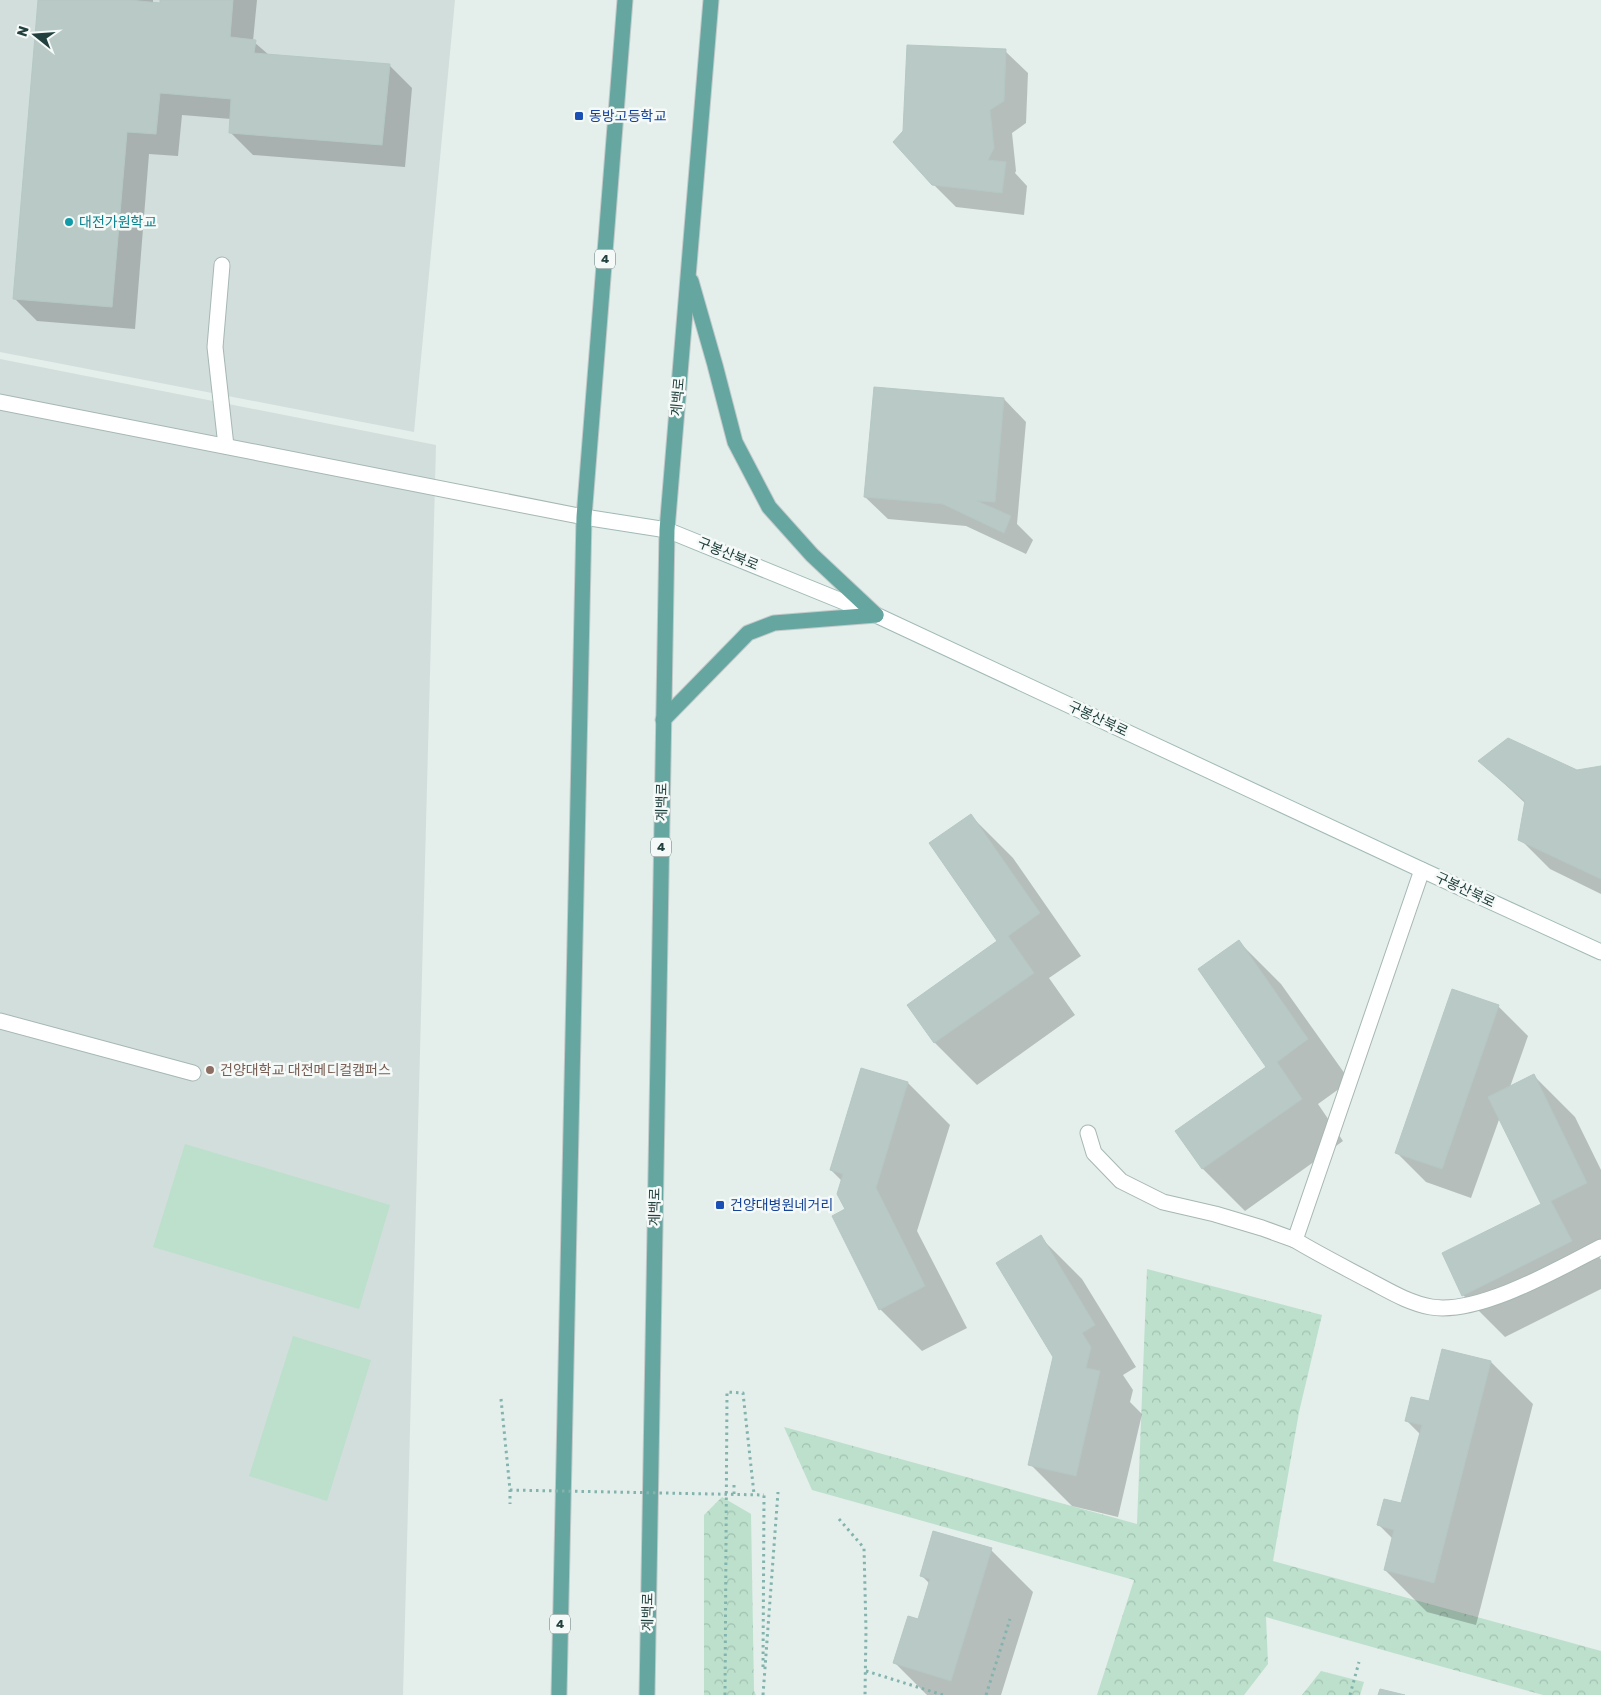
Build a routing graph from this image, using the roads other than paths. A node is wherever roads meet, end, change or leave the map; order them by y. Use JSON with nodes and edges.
{"nodes":[{"id":1,"x":626,"y":0,"type":"edge"},
{"id":2,"x":711,"y":0,"type":"edge"},
{"id":3,"x":222,"y":265,"type":"dead end"},
{"id":4,"x":688,"y":272,"type":"junction"},
{"id":5,"x":0,"y":402,"type":"edge"},
{"id":6,"x":226,"y":446,"type":"junction"},
{"id":7,"x":584,"y":517,"type":"junction"},
{"id":8,"x":667,"y":530,"type":"junction"},
{"id":9,"x":876,"y":615,"type":"junction"},
{"id":10,"x":663,"y":720,"type":"junction"},
{"id":11,"x":1422,"y":870,"type":"junction"},
{"id":12,"x":1601,"y":952,"type":"edge"},
{"id":13,"x":0,"y":1021,"type":"edge"},
{"id":14,"x":193,"y":1073,"type":"dead end"},
{"id":15,"x":1088,"y":1133,"type":"dead end"},
{"id":16,"x":1295,"y":1240,"type":"junction"},
{"id":17,"x":1601,"y":1247,"type":"edge"},
{"id":18,"x":558,"y":1695,"type":"edge"},
{"id":19,"x":647,"y":1695,"type":"edge"}],
"edges":[{"from":1,"to":7,"type":"main road","number":"4"},
{"from":2,"to":4,"type":"main road","name":"계백로","number":"4"},
{"from":3,"to":6,"type":"main road"},
{"from":4,"to":8,"type":"main road","name":"계백로","number":"4"},
{"from":4,"to":9,"type":"main road"},
{"from":5,"to":6,"type":"main road","name":"구봉산북로"},
{"from":6,"to":7,"type":"main road","name":"구봉산북로"},
{"from":7,"to":8,"type":"main road","name":"구봉산북로"},
{"from":7,"to":18,"type":"main road","number":"4"},
{"from":8,"to":9,"type":"main road","name":"구봉산북로"},
{"from":8,"to":10,"type":"main road","name":"계백로","number":"4"},
{"from":9,"to":10,"type":"main road"},
{"from":9,"to":11,"type":"main road","name":"구봉산북로"},
{"from":10,"to":19,"type":"main road","name":"계백로","number":"4"},
{"from":11,"to":12,"type":"main road","name":"구봉산북로"},
{"from":11,"to":16,"type":"main road"},
{"from":13,"to":14,"type":"main road"},
{"from":15,"to":16,"type":"main road"},
{"from":16,"to":17,"type":"main road"}]}
